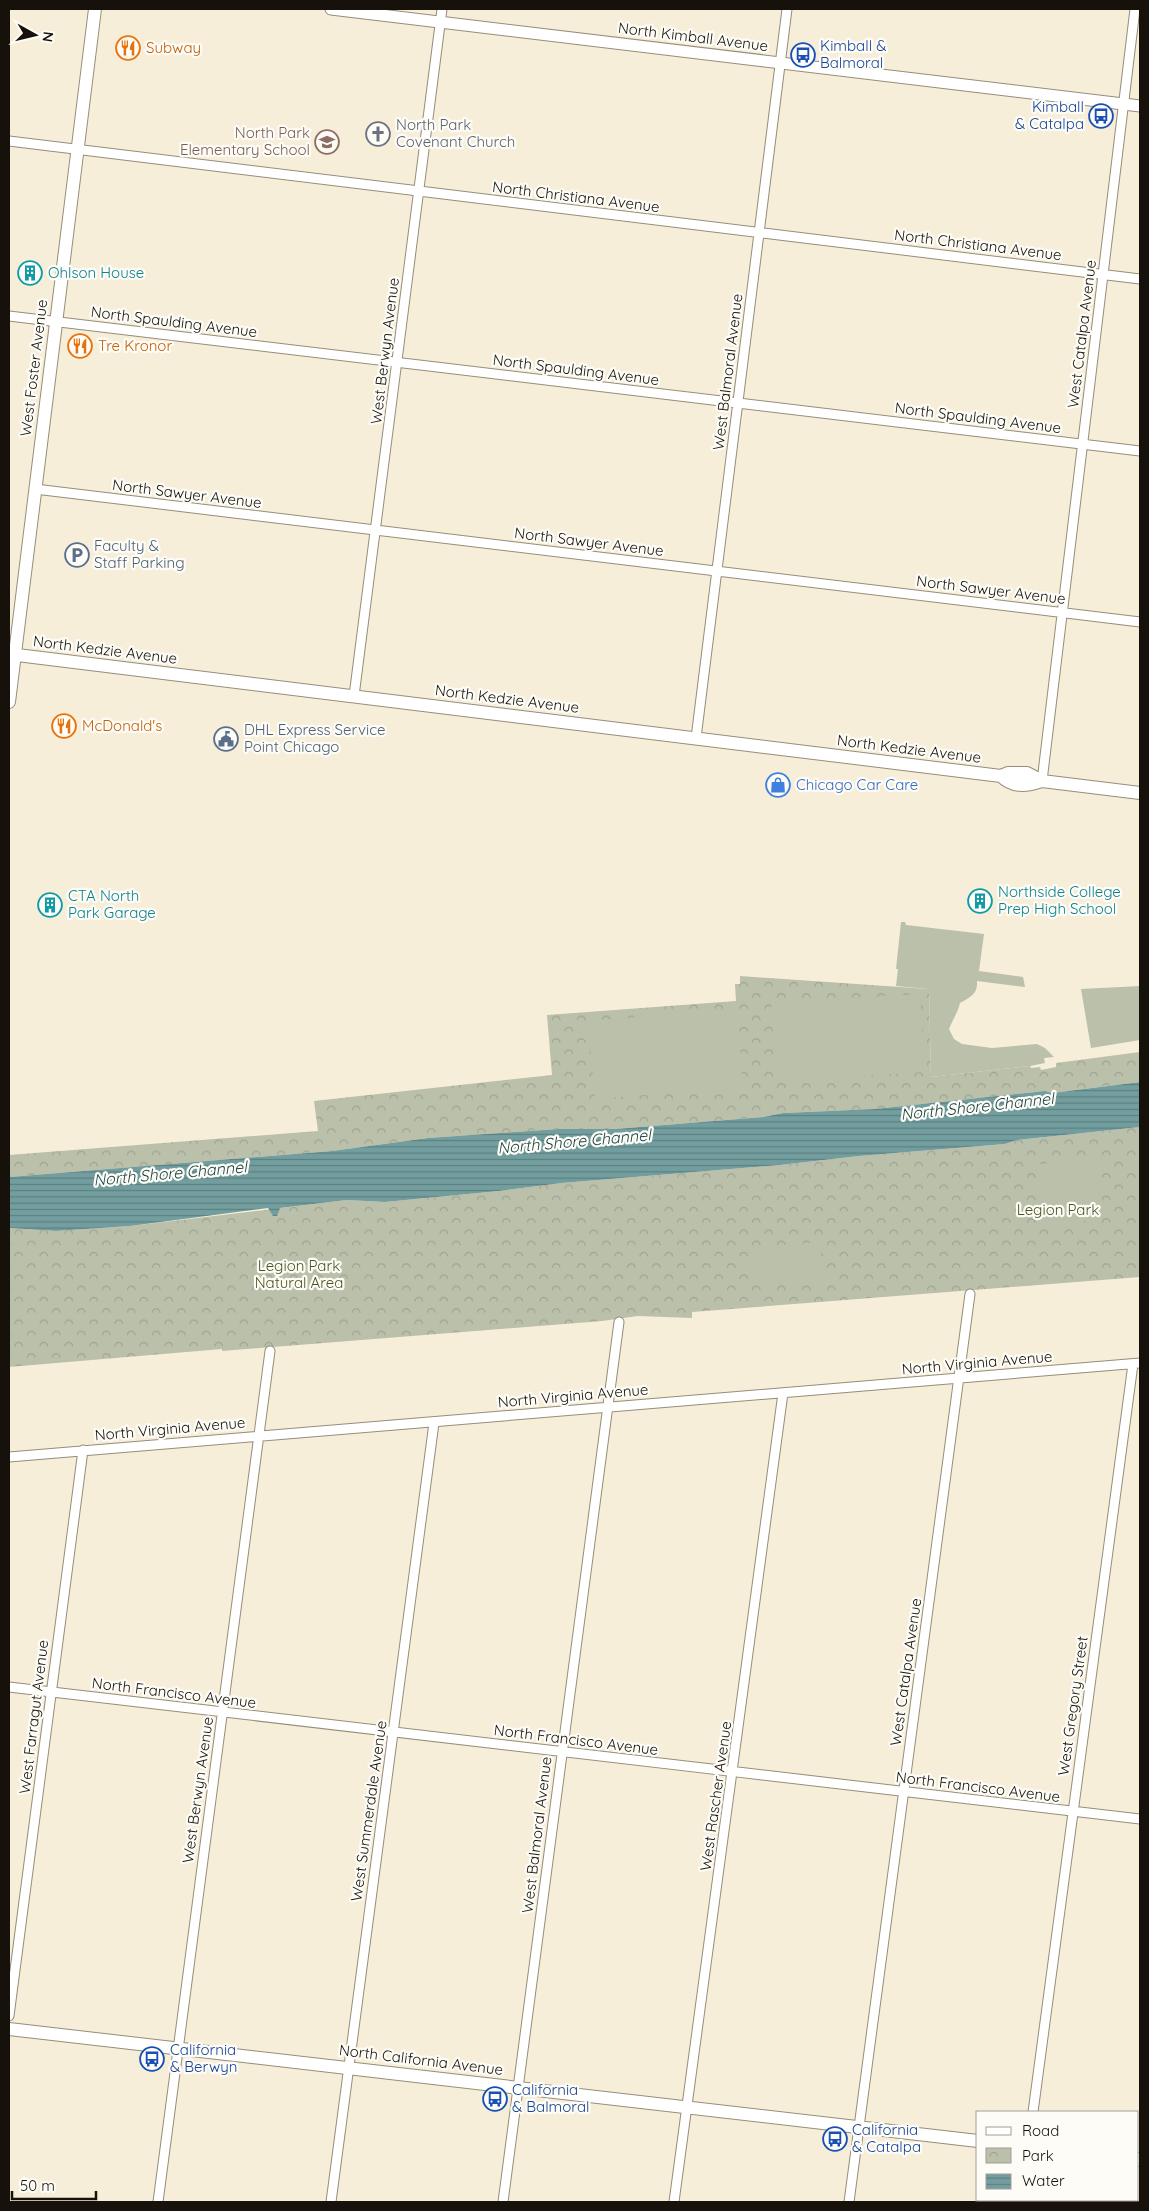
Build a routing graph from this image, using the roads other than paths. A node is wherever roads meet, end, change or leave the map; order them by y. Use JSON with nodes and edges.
{"nodes":[{"id":1,"x":95,"y":9,"type":"edge"},
{"id":2,"x":331,"y":9,"type":"edge"},
{"id":3,"x":442,"y":9,"type":"edge"},
{"id":4,"x":787,"y":9,"type":"edge"},
{"id":5,"x":1135,"y":9,"type":"edge"},
{"id":6,"x":440,"y":22,"type":"junction"},
{"id":7,"x":780,"y":63,"type":"junction"},
{"id":8,"x":1123,"y":104,"type":"junction"},
{"id":9,"x":1140,"y":106,"type":"edge"},
{"id":10,"x":9,"y":141,"type":"edge"},
{"id":11,"x":77,"y":150,"type":"junction"},
{"id":12,"x":419,"y":191,"type":"junction"},
{"id":13,"x":759,"y":233,"type":"junction"},
{"id":14,"x":1103,"y":274,"type":"junction"},
{"id":15,"x":1140,"y":279,"type":"edge"},
{"id":16,"x":9,"y":316,"type":"edge"},
{"id":17,"x":56,"y":322,"type":"junction"},
{"id":18,"x":397,"y":362,"type":"junction"},
{"id":19,"x":738,"y":403,"type":"junction"},
{"id":20,"x":1083,"y":444,"type":"junction"},
{"id":21,"x":1140,"y":451,"type":"edge"},
{"id":22,"x":35,"y":489,"type":"junction"},
{"id":23,"x":376,"y":530,"type":"junction"},
{"id":24,"x":717,"y":571,"type":"junction"},
{"id":25,"x":1063,"y":612,"type":"junction"},
{"id":26,"x":1140,"y":622,"type":"edge"},
{"id":27,"x":12,"y":655,"type":"edge"},
{"id":28,"x":354,"y":696,"type":"junction"},
{"id":29,"x":9,"y":702,"type":"edge"},
{"id":30,"x":696,"y":738,"type":"junction"},
{"id":31,"x":1042,"y":781,"type":"junction"},
{"id":32,"x":1140,"y":793,"type":"edge"},
{"id":33,"x":970,"y":1294,"type":"dead end"},
{"id":34,"x":619,"y":1322,"type":"dead end"},
{"id":35,"x":270,"y":1351,"type":"dead end"},
{"id":36,"x":1136,"y":1363,"type":"edge"},
{"id":37,"x":959,"y":1378,"type":"junction"},
{"id":38,"x":782,"y":1393,"type":"junction"},
{"id":39,"x":608,"y":1407,"type":"junction"},
{"id":40,"x":434,"y":1423,"type":"junction"},
{"id":41,"x":259,"y":1434,"type":"junction"},
{"id":42,"x":83,"y":1450,"type":"junction"},
{"id":43,"x":9,"y":1456,"type":"edge"},
{"id":44,"x":9,"y":1687,"type":"edge"},
{"id":45,"x":51,"y":1692,"type":"junction"},
{"id":46,"x":222,"y":1712,"type":"junction"},
{"id":47,"x":394,"y":1732,"type":"junction"},
{"id":48,"x":562,"y":1752,"type":"junction"},
{"id":49,"x":733,"y":1772,"type":"junction"},
{"id":50,"x":904,"y":1792,"type":"junction"},
{"id":51,"x":1073,"y":1812,"type":"junction"},
{"id":52,"x":1140,"y":1820,"type":"edge"},
{"id":53,"x":9,"y":2016,"type":"edge"},
{"id":54,"x":9,"y":2029,"type":"edge"},
{"id":55,"x":178,"y":2048,"type":"junction"},
{"id":56,"x":348,"y":2068,"type":"junction"},
{"id":57,"x":518,"y":2088,"type":"junction"},
{"id":58,"x":688,"y":2108,"type":"junction"},
{"id":59,"x":1033,"y":2111,"type":"edge"},
{"id":60,"x":859,"y":2127,"type":"junction"},
{"id":61,"x":976,"y":2141,"type":"edge"},
{"id":62,"x":158,"y":2202,"type":"edge"},
{"id":63,"x":331,"y":2202,"type":"edge"},
{"id":64,"x":503,"y":2202,"type":"edge"},
{"id":65,"x":674,"y":2202,"type":"edge"},
{"id":66,"x":848,"y":2202,"type":"edge"}],
"edges":[{"from":1,"to":11,"type":"main road","name":"West Foster Avenue"},
{"from":2,"to":6,"type":"street","name":"North Kimball Avenue"},
{"from":3,"to":6,"type":"street","name":"West Berwyn Avenue"},
{"from":4,"to":7,"type":"street","name":"West Balmoral Avenue"},
{"from":5,"to":8,"type":"street","name":"West Catalpa Avenue"},
{"from":6,"to":7,"type":"street","name":"North Kimball Avenue"},
{"from":6,"to":12,"type":"street","name":"West Berwyn Avenue"},
{"from":7,"to":8,"type":"street","name":"North Kimball Avenue"},
{"from":7,"to":13,"type":"street","name":"West Balmoral Avenue"},
{"from":8,"to":9,"type":"street","name":"North Kimball Avenue"},
{"from":8,"to":14,"type":"street","name":"West Catalpa Avenue"},
{"from":10,"to":11,"type":"street","name":"North Christiana Avenue"},
{"from":11,"to":12,"type":"street","name":"North Christiana Avenue"},
{"from":11,"to":17,"type":"main road","name":"West Foster Avenue"},
{"from":12,"to":13,"type":"street","name":"North Christiana Avenue"},
{"from":12,"to":18,"type":"street","name":"West Berwyn Avenue"},
{"from":13,"to":14,"type":"street","name":"North Christiana Avenue"},
{"from":13,"to":19,"type":"street","name":"West Balmoral Avenue"},
{"from":14,"to":15,"type":"street","name":"North Christiana Avenue"},
{"from":14,"to":20,"type":"street","name":"West Catalpa Avenue"},
{"from":16,"to":17,"type":"street","name":"North Spaulding Avenue"},
{"from":17,"to":18,"type":"street","name":"North Spaulding Avenue"},
{"from":17,"to":22,"type":"main road","name":"West Foster Avenue"},
{"from":18,"to":19,"type":"street","name":"North Spaulding Avenue"},
{"from":18,"to":23,"type":"street","name":"West Berwyn Avenue"},
{"from":19,"to":20,"type":"street","name":"North Spaulding Avenue"},
{"from":19,"to":24,"type":"street","name":"West Balmoral Avenue"},
{"from":20,"to":21,"type":"street","name":"North Spaulding Avenue"},
{"from":20,"to":25,"type":"street","name":"West Catalpa Avenue"},
{"from":22,"to":23,"type":"street","name":"North Sawyer Avenue"},
{"from":22,"to":27,"type":"main road","name":"West Foster Avenue"},
{"from":23,"to":24,"type":"street","name":"North Sawyer Avenue"},
{"from":23,"to":28,"type":"street","name":"West Berwyn Avenue"},
{"from":24,"to":25,"type":"street","name":"North Sawyer Avenue"},
{"from":24,"to":30,"type":"street","name":"West Balmoral Avenue"},
{"from":25,"to":26,"type":"street","name":"North Sawyer Avenue"},
{"from":25,"to":31,"type":"street","name":"West Catalpa Avenue"},
{"from":27,"to":28,"type":"main road","name":"North Kedzie Avenue"},
{"from":27,"to":29,"type":"main road","name":"West Foster Avenue"},
{"from":28,"to":30,"type":"main road","name":"North Kedzie Avenue"},
{"from":30,"to":31,"type":"main road","name":"North Kedzie Avenue"},
{"from":31,"to":32,"type":"main road","name":"North Kedzie Avenue"},
{"from":33,"to":37,"type":"street","name":"West Catalpa Avenue"},
{"from":34,"to":39,"type":"street","name":"West Balmoral Avenue"},
{"from":35,"to":41,"type":"street","name":"West Berwyn Avenue"},
{"from":36,"to":37,"type":"street","name":"North Virginia Avenue"},
{"from":36,"to":51,"type":"street","name":"West Gregory Street"},
{"from":37,"to":38,"type":"street","name":"North Virginia Avenue"},
{"from":37,"to":50,"type":"street","name":"West Catalpa Avenue"},
{"from":38,"to":39,"type":"street","name":"North Virginia Avenue"},
{"from":38,"to":49,"type":"street","name":"West Rascher Avenue"},
{"from":39,"to":40,"type":"street","name":"North Virginia Avenue"},
{"from":39,"to":48,"type":"street","name":"West Balmoral Avenue"},
{"from":40,"to":41,"type":"street","name":"North Virginia Avenue"},
{"from":40,"to":47,"type":"street","name":"West Summerdale Avenue"},
{"from":41,"to":42,"type":"street","name":"North Virginia Avenue"},
{"from":41,"to":46,"type":"street","name":"West Berwyn Avenue"},
{"from":42,"to":43,"type":"street","name":"North Virginia Avenue"},
{"from":42,"to":45,"type":"street","name":"West Farragut Avenue"},
{"from":44,"to":45,"type":"street","name":"North Francisco Avenue"},
{"from":45,"to":46,"type":"street","name":"North Francisco Avenue"},
{"from":45,"to":53,"type":"street","name":"West Farragut Avenue"},
{"from":46,"to":47,"type":"street","name":"North Francisco Avenue"},
{"from":46,"to":55,"type":"street","name":"West Berwyn Avenue"},
{"from":47,"to":48,"type":"street","name":"North Francisco Avenue"},
{"from":47,"to":56,"type":"street","name":"West Summerdale Avenue"},
{"from":48,"to":49,"type":"street","name":"North Francisco Avenue"},
{"from":48,"to":57,"type":"street","name":"West Balmoral Avenue"},
{"from":49,"to":50,"type":"street","name":"North Francisco Avenue"},
{"from":49,"to":58,"type":"street","name":"West Rascher Avenue"},
{"from":50,"to":51,"type":"street","name":"North Francisco Avenue"},
{"from":50,"to":60,"type":"street","name":"West Catalpa Avenue"},
{"from":51,"to":52,"type":"street","name":"North Francisco Avenue"},
{"from":51,"to":59,"type":"street","name":"West Gregory Street"},
{"from":54,"to":55,"type":"main road","name":"North California Avenue"},
{"from":55,"to":56,"type":"main road","name":"North California Avenue"},
{"from":55,"to":62,"type":"street","name":"West Berwyn Avenue"},
{"from":56,"to":57,"type":"main road","name":"North California Avenue"},
{"from":56,"to":63,"type":"street","name":"West Summerdale Avenue"},
{"from":57,"to":58,"type":"main road","name":"North California Avenue"},
{"from":57,"to":64,"type":"street","name":"West Balmoral Avenue"},
{"from":58,"to":60,"type":"main road","name":"North California Avenue"},
{"from":58,"to":65,"type":"street","name":"West Rascher Avenue"},
{"from":60,"to":61,"type":"main road","name":"North California Avenue"},
{"from":60,"to":66,"type":"street","name":"West Catalpa Avenue"}]}
